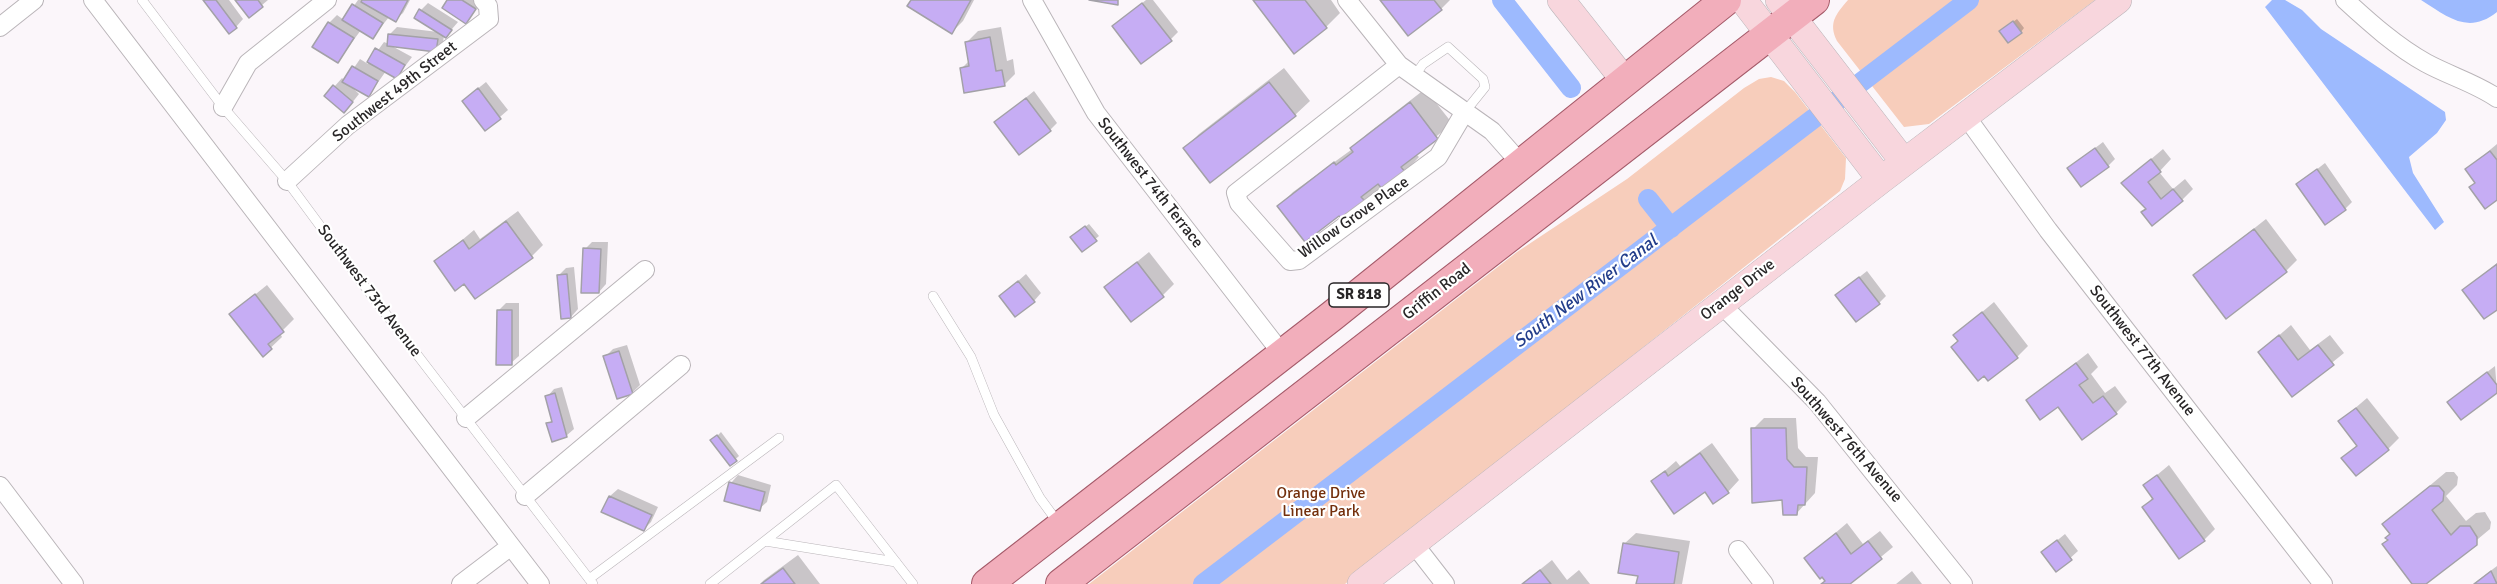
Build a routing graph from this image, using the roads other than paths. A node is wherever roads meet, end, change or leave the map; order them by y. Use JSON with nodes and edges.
{"nodes":[{"id":1,"x":34,"y":0,"type":"edge"},
{"id":2,"x":93,"y":0,"type":"edge"},
{"id":3,"x":142,"y":0,"type":"edge"},
{"id":4,"x":327,"y":0,"type":"edge"},
{"id":5,"x":483,"y":0,"type":"edge"},
{"id":6,"x":1032,"y":0,"type":"edge"},
{"id":7,"x":1347,"y":0,"type":"edge"},
{"id":8,"x":1561,"y":0,"type":"edge"},
{"id":9,"x":1726,"y":0,"type":"edge"},
{"id":10,"x":1743,"y":0,"type":"edge"},
{"id":11,"x":2118,"y":0,"type":"edge"},
{"id":12,"x":2345,"y":0,"type":"edge"},
{"id":13,"x":1788,"y":13,"type":"edge"},
{"id":14,"x":0,"y":27,"type":"edge"},
{"id":15,"x":1399,"y":65,"type":"junction"},
{"id":16,"x":1416,"y":75,"type":"junction"},
{"id":17,"x":1625,"y":81,"type":"junction"},
{"id":18,"x":2497,"y":98,"type":"edge"},
{"id":19,"x":223,"y":107,"type":"junction"},
{"id":20,"x":1464,"y":113,"type":"junction"},
{"id":21,"x":1965,"y":116,"type":"junction"},
{"id":22,"x":1904,"y":162,"type":"junction"},
{"id":23,"x":1522,"y":165,"type":"junction"},
{"id":24,"x":1881,"y":180,"type":"junction"},
{"id":25,"x":287,"y":181,"type":"junction"},
{"id":26,"x":645,"y":270,"type":"dead end"},
{"id":27,"x":933,"y":296,"type":"dead end"},
{"id":28,"x":1720,"y":304,"type":"junction"},
{"id":29,"x":1332,"y":316,"type":"junction"},
{"id":30,"x":1283,"y":355,"type":"junction"},
{"id":31,"x":681,"y":365,"type":"dead end"},
{"id":32,"x":1330,"y":375,"type":"junction"},
{"id":33,"x":466,"y":418,"type":"junction"},
{"id":34,"x":1269,"y":423,"type":"junction"},
{"id":35,"x":779,"y":438,"type":"dead end"},
{"id":36,"x":0,"y":486,"type":"edge"},
{"id":37,"x":525,"y":496,"type":"junction"},
{"id":38,"x":1061,"y":527,"type":"junction"},
{"id":39,"x":765,"y":541,"type":"junction"},
{"id":40,"x":1414,"y":544,"type":"junction"},
{"id":41,"x":511,"y":546,"type":"junction"},
{"id":42,"x":1738,"y":550,"type":"dead end"},
{"id":43,"x":896,"y":562,"type":"junction"},
{"id":44,"x":591,"y":581,"type":"edge"},
{"id":45,"x":74,"y":584,"type":"edge"},
{"id":46,"x":461,"y":584,"type":"edge"},
{"id":47,"x":540,"y":584,"type":"edge"},
{"id":48,"x":710,"y":584,"type":"edge"},
{"id":49,"x":913,"y":584,"type":"edge"},
{"id":50,"x":987,"y":584,"type":"edge"},
{"id":51,"x":1061,"y":584,"type":"edge"},
{"id":52,"x":1361,"y":584,"type":"edge"},
{"id":53,"x":1445,"y":584,"type":"edge"},
{"id":54,"x":1764,"y":584,"type":"edge"},
{"id":55,"x":1963,"y":584,"type":"edge"},
{"id":56,"x":2323,"y":584,"type":"edge"}],
"edges":[{"from":1,"to":14,"type":"street"},
{"from":2,"to":41,"type":"street"},
{"from":3,"to":19,"type":"lane","name":"Southwest 73rd Avenue"},
{"from":4,"to":19,"type":"street"},
{"from":5,"to":25,"type":"street","name":"Southwest 49th Street"},
{"from":6,"to":30,"type":"street","name":"Southwest 74th Terrace"},
{"from":7,"to":15,"type":"street"},
{"from":8,"to":17,"type":"street"},
{"from":9,"to":17,"type":"main road","number":"SR 818"},
{"from":10,"to":13,"type":"street"},
{"from":11,"to":21,"type":"street","name":"Orange Drive"},
{"from":12,"to":18,"type":"street"},
{"from":13,"to":22,"type":"street"},
{"from":13,"to":24,"type":"street"},
{"from":13,"to":32,"type":"main road","name":"Griffin Road","number":"SR 818"},
{"from":15,"to":16,"type":"street"},
{"from":15,"to":20,"type":"street","name":"Willow Grove Place"},
{"from":16,"to":20,"type":"street"},
{"from":16,"to":20,"type":"lane"},
{"from":17,"to":23,"type":"main road","number":"SR 818"},
{"from":19,"to":25,"type":"lane","name":"Southwest 73rd Avenue"},
{"from":20,"to":23,"type":"street"},
{"from":21,"to":22,"type":"street","name":"Orange Drive"},
{"from":21,"to":56,"type":"street","name":"Southwest 77th Avenue"},
{"from":22,"to":24,"type":"street","name":"Orange Drive"},
{"from":23,"to":29,"type":"main road","number":"SR 818"},
{"from":24,"to":28,"type":"street","name":"Orange Drive"},
{"from":25,"to":33,"type":"lane","name":"Southwest 73rd Avenue"},
{"from":26,"to":33,"type":"street"},
{"from":27,"to":38,"type":"lane"},
{"from":28,"to":40,"type":"street","name":"Orange Drive"},
{"from":28,"to":55,"type":"street","name":"Southwest 76th Avenue"},
{"from":29,"to":30,"type":"main road","number":"SR 818"},
{"from":29,"to":32,"type":"main road"},
{"from":30,"to":34,"type":"main road"},
{"from":30,"to":38,"type":"main road","number":"SR 818"},
{"from":31,"to":37,"type":"street"},
{"from":32,"to":34,"type":"main road","name":"Griffin Road","number":"SR 818"},
{"from":33,"to":37,"type":"lane","name":"Southwest 73rd Avenue"},
{"from":34,"to":51,"type":"main road","name":"Griffin Road","number":"SR 818"},
{"from":35,"to":44,"type":"lane"},
{"from":36,"to":45,"type":"street"},
{"from":37,"to":44,"type":"lane","name":"Southwest 73rd Avenue"},
{"from":38,"to":50,"type":"main road","number":"SR 818"},
{"from":39,"to":43,"type":"lane"},
{"from":39,"to":43,"type":"lane"},
{"from":39,"to":48,"type":"lane"},
{"from":40,"to":52,"type":"street","name":"Orange Drive"},
{"from":40,"to":53,"type":"street"},
{"from":41,"to":46,"type":"street"},
{"from":41,"to":47,"type":"street"},
{"from":42,"to":54,"type":"street"},
{"from":43,"to":49,"type":"lane"}]}
